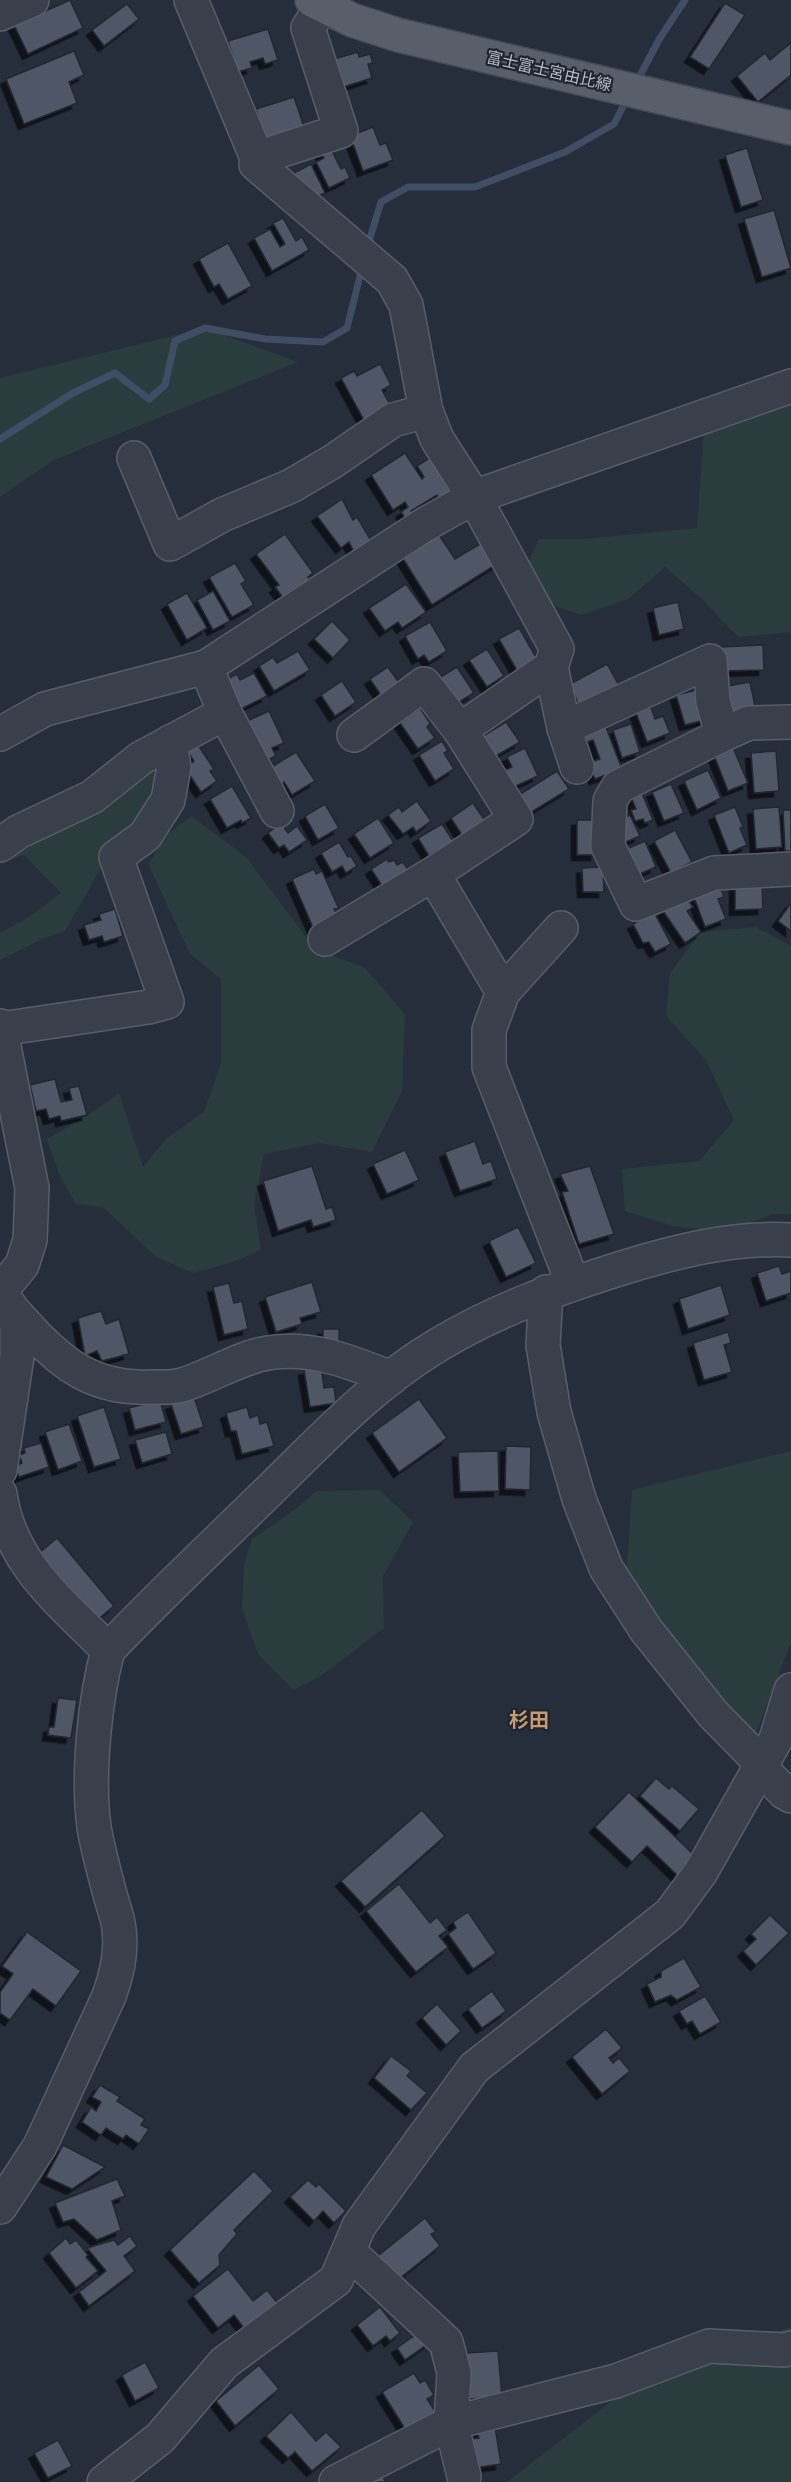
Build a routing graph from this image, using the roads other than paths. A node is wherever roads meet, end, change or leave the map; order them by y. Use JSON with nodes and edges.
{"nodes":[{"id":1,"x":32,"y":0,"type":"edge"},
{"id":2,"x":191,"y":0,"type":"edge"},
{"id":3,"x":317,"y":3,"type":"edge"},
{"id":4,"x":0,"y":14,"type":"edge"},
{"id":5,"x":791,"y":128,"type":"edge"},
{"id":6,"x":257,"y":158,"type":"junction"},
{"id":7,"x":791,"y":386,"type":"edge"},
{"id":8,"x":426,"y":411,"type":"junction"},
{"id":9,"x":134,"y":458,"type":"dead end"},
{"id":10,"x":474,"y":497,"type":"junction"},
{"id":11,"x":206,"y":667,"type":"junction"},
{"id":12,"x":551,"y":667,"type":"junction"},
{"id":13,"x":225,"y":712,"type":"junction"},
{"id":14,"x":791,"y":722,"type":"edge"},
{"id":15,"x":564,"y":728,"type":"junction"},
{"id":16,"x":460,"y":730,"type":"junction"},
{"id":17,"x":0,"y":734,"type":"edge"},
{"id":18,"x":354,"y":735,"type":"dead end"},
{"id":19,"x":722,"y":735,"type":"junction"},
{"id":20,"x":170,"y":742,"type":"junction"},
{"id":21,"x":577,"y":768,"type":"dead end"},
{"id":22,"x":277,"y":811,"type":"dead end"},
{"id":23,"x":0,"y":845,"type":"edge"},
{"id":24,"x":791,"y":869,"type":"edge"},
{"id":25,"x":433,"y":874,"type":"junction"},
{"id":26,"x":561,"y":928,"type":"dead end"},
{"id":27,"x":325,"y":939,"type":"dead end"},
{"id":28,"x":502,"y":992,"type":"junction"},
{"id":29,"x":0,"y":1028,"type":"edge"},
{"id":30,"x":791,"y":1240,"type":"edge"},
{"id":31,"x":559,"y":1288,"type":"junction"},
{"id":32,"x":4,"y":1292,"type":"edge"},
{"id":33,"x":391,"y":1378,"type":"junction"},
{"id":34,"x":0,"y":1470,"type":"edge"},
{"id":35,"x":0,"y":1494,"type":"edge"},
{"id":36,"x":108,"y":1650,"type":"junction"},
{"id":37,"x":791,"y":1690,"type":"edge"},
{"id":38,"x":760,"y":1764,"type":"junction"},
{"id":39,"x":791,"y":1796,"type":"edge"},
{"id":40,"x":0,"y":2207,"type":"edge"},
{"id":41,"x":349,"y":2252,"type":"junction"},
{"id":42,"x":791,"y":2348,"type":"edge"},
{"id":43,"x":451,"y":2423,"type":"junction"},
{"id":44,"x":464,"y":2476,"type":"dead end"},
{"id":45,"x":104,"y":2482,"type":"edge"},
{"id":46,"x":336,"y":2482,"type":"edge"}],
"edges":[{"from":1,"to":4,"type":"street"},
{"from":2,"to":6,"type":"street"},
{"from":3,"to":5,"type":"main road","name":"富士富士宮由比線"},
{"from":3,"to":6,"type":"street"},
{"from":6,"to":8,"type":"street"},
{"from":7,"to":10,"type":"street"},
{"from":8,"to":9,"type":"street"},
{"from":8,"to":10,"type":"street"},
{"from":10,"to":11,"type":"street"},
{"from":10,"to":12,"type":"street"},
{"from":11,"to":13,"type":"street"},
{"from":11,"to":17,"type":"street"},
{"from":12,"to":15,"type":"street"},
{"from":12,"to":16,"type":"street"},
{"from":13,"to":20,"type":"street"},
{"from":13,"to":22,"type":"street"},
{"from":14,"to":19,"type":"street"},
{"from":15,"to":19,"type":"street"},
{"from":15,"to":21,"type":"street"},
{"from":16,"to":18,"type":"street"},
{"from":16,"to":25,"type":"street"},
{"from":19,"to":24,"type":"street"},
{"from":20,"to":23,"type":"street"},
{"from":20,"to":29,"type":"street"},
{"from":25,"to":27,"type":"street"},
{"from":25,"to":28,"type":"street"},
{"from":26,"to":28,"type":"street"},
{"from":28,"to":31,"type":"street"},
{"from":29,"to":32,"type":"street"},
{"from":30,"to":31,"type":"street"},
{"from":31,"to":33,"type":"street"},
{"from":31,"to":38,"type":"street"},
{"from":32,"to":33,"type":"street"},
{"from":32,"to":34,"type":"street"},
{"from":33,"to":36,"type":"street"},
{"from":35,"to":36,"type":"street"},
{"from":36,"to":40,"type":"street"},
{"from":37,"to":38,"type":"street"},
{"from":38,"to":39,"type":"street"},
{"from":38,"to":41,"type":"street"},
{"from":41,"to":43,"type":"street"},
{"from":41,"to":45,"type":"street"},
{"from":42,"to":43,"type":"street"},
{"from":43,"to":44,"type":"street"},
{"from":43,"to":46,"type":"street"}]}
